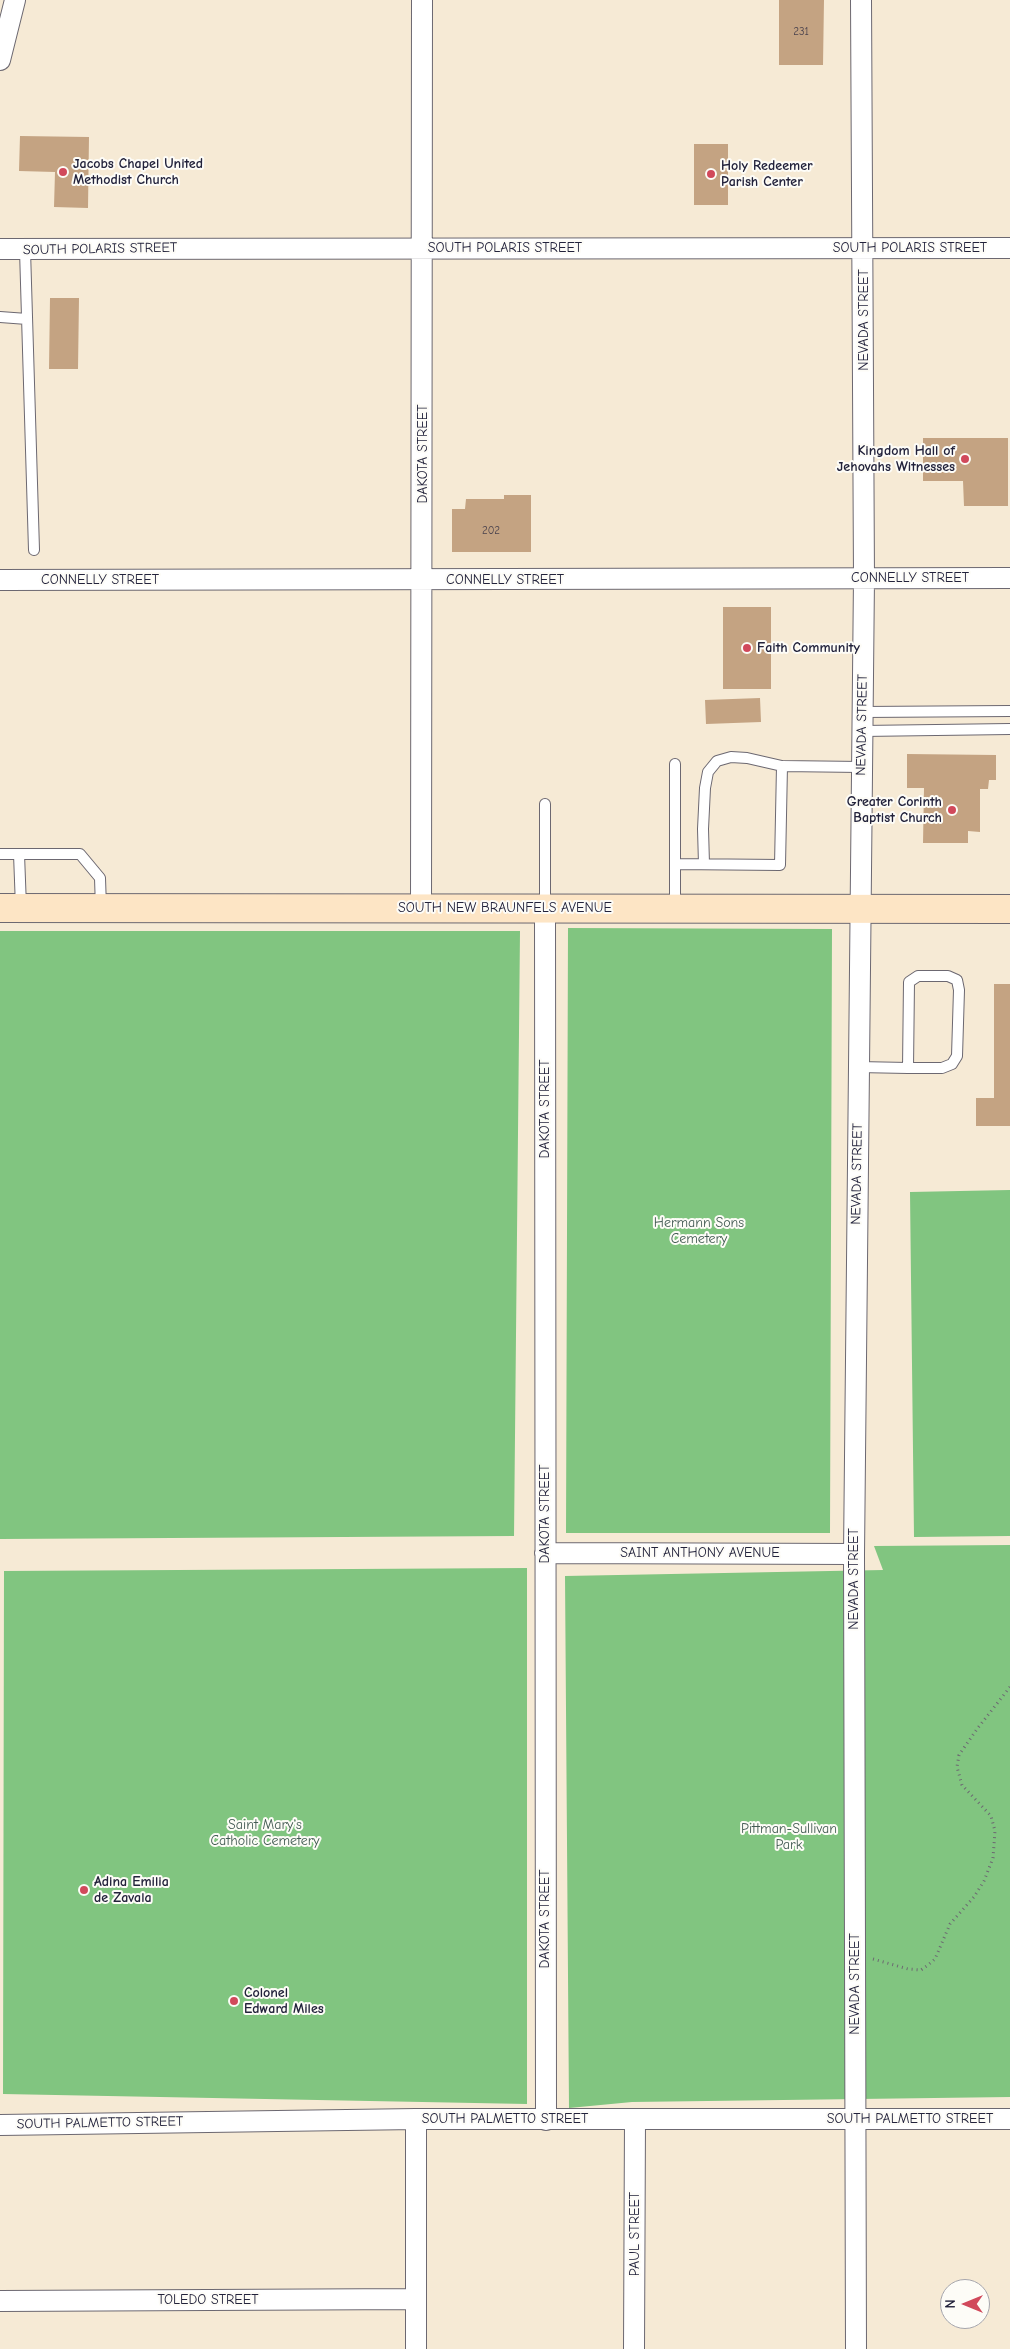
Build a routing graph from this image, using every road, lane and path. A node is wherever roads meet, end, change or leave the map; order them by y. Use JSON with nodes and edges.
{"nodes":[{"id":1,"x":15,"y":0,"type":"edge"},
{"id":2,"x":422,"y":0,"type":"edge"},
{"id":3,"x":861,"y":0,"type":"edge"},
{"id":4,"x":0,"y":60,"type":"edge"},
{"id":5,"x":423,"y":248,"type":"junction"},
{"id":6,"x":864,"y":248,"type":"junction"},
{"id":7,"x":1010,"y":248,"type":"edge"},
{"id":8,"x":0,"y":250,"type":"edge"},
{"id":9,"x":25,"y":250,"type":"junction"},
{"id":10,"x":0,"y":316,"type":"edge"},
{"id":11,"x":27,"y":319,"type":"junction"},
{"id":12,"x":34,"y":550,"type":"dead end"},
{"id":13,"x":864,"y":578,"type":"junction"},
{"id":14,"x":1010,"y":578,"type":"edge"},
{"id":15,"x":0,"y":580,"type":"edge"},
{"id":16,"x":422,"y":580,"type":"junction"},
{"id":17,"x":1010,"y":710,"type":"edge"},
{"id":18,"x":862,"y":722,"type":"junction"},
{"id":19,"x":1010,"y":729,"type":"edge"},
{"id":20,"x":675,"y":764,"type":"dead end"},
{"id":21,"x":782,"y":766,"type":"junction"},
{"id":22,"x":861,"y":767,"type":"junction"},
{"id":23,"x":545,"y":804,"type":"dead end"},
{"id":24,"x":0,"y":854,"type":"edge"},
{"id":25,"x":19,"y":854,"type":"junction"},
{"id":26,"x":675,"y":864,"type":"junction"},
{"id":27,"x":704,"y":864,"type":"junction"},
{"id":28,"x":10,"y":908,"type":"edge"},
{"id":29,"x":101,"y":908,"type":"junction"},
{"id":30,"x":422,"y":908,"type":"junction"},
{"id":31,"x":545,"y":908,"type":"junction"},
{"id":32,"x":675,"y":909,"type":"junction"},
{"id":33,"x":1010,"y":909,"type":"edge"},
{"id":34,"x":860,"y":910,"type":"junction"},
{"id":35,"x":858,"y":1067,"type":"junction"},
{"id":36,"x":908,"y":1068,"type":"junction"},
{"id":37,"x":545,"y":1552,"type":"junction"},
{"id":38,"x":854,"y":1554,"type":"junction"},
{"id":39,"x":1010,"y":1687,"type":"edge"},
{"id":40,"x":855,"y":1958,"type":"junction"},
{"id":41,"x":855,"y":2118,"type":"junction"},
{"id":42,"x":1010,"y":2118,"type":"edge"},
{"id":43,"x":416,"y":2119,"type":"junction"},
{"id":44,"x":546,"y":2120,"type":"junction"},
{"id":45,"x":635,"y":2120,"type":"junction"},
{"id":46,"x":0,"y":2125,"type":"edge"},
{"id":47,"x":416,"y":2299,"type":"junction"},
{"id":48,"x":0,"y":2301,"type":"edge"},
{"id":49,"x":416,"y":2349,"type":"edge"},
{"id":50,"x":634,"y":2349,"type":"edge"},
{"id":51,"x":856,"y":2349,"type":"edge"}],
"edges":[{"from":1,"to":4,"type":"street"},
{"from":2,"to":5,"type":"street","name":"DAKOTA STREET"},
{"from":3,"to":6,"type":"street","name":"NEVADA STREET"},
{"from":5,"to":6,"type":"street","name":"SOUTH POLARIS STREET"},
{"from":5,"to":9,"type":"street","name":"SOUTH POLARIS STREET"},
{"from":5,"to":16,"type":"street","name":"DAKOTA STREET"},
{"from":6,"to":7,"type":"street","name":"SOUTH POLARIS STREET"},
{"from":6,"to":13,"type":"street","name":"NEVADA STREET"},
{"from":8,"to":9,"type":"street","name":"SOUTH POLARIS STREET"},
{"from":9,"to":11,"type":"lane"},
{"from":10,"to":11,"type":"lane"},
{"from":11,"to":12,"type":"lane"},
{"from":13,"to":14,"type":"street","name":"CONNELLY STREET"},
{"from":13,"to":16,"type":"street","name":"CONNELLY STREET"},
{"from":13,"to":18,"type":"street","name":"NEVADA STREET"},
{"from":15,"to":16,"type":"street","name":"CONNELLY STREET"},
{"from":16,"to":30,"type":"street","name":"DAKOTA STREET"},
{"from":17,"to":18,"type":"lane"},
{"from":18,"to":19,"type":"lane"},
{"from":18,"to":22,"type":"street","name":"NEVADA STREET"},
{"from":20,"to":26,"type":"lane"},
{"from":21,"to":22,"type":"lane"},
{"from":21,"to":27,"type":"lane"},
{"from":21,"to":27,"type":"lane"},
{"from":22,"to":34,"type":"street","name":"NEVADA STREET"},
{"from":23,"to":31,"type":"lane"},
{"from":24,"to":25,"type":"lane"},
{"from":25,"to":28,"type":"lane"},
{"from":25,"to":29,"type":"lane"},
{"from":26,"to":27,"type":"lane"},
{"from":26,"to":32,"type":"lane"},
{"from":28,"to":29,"type":"main road","name":"SOUTH NEW BRAUNFELS AVENUE"},
{"from":29,"to":30,"type":"main road","name":"SOUTH NEW BRAUNFELS AVENUE"},
{"from":30,"to":31,"type":"main road","name":"SOUTH NEW BRAUNFELS AVENUE"},
{"from":31,"to":32,"type":"main road","name":"SOUTH NEW BRAUNFELS AVENUE"},
{"from":31,"to":37,"type":"street","name":"DAKOTA STREET"},
{"from":32,"to":34,"type":"main road","name":"SOUTH NEW BRAUNFELS AVENUE"},
{"from":33,"to":34,"type":"main road","name":"SOUTH NEW BRAUNFELS AVENUE"},
{"from":34,"to":35,"type":"street","name":"NEVADA STREET"},
{"from":35,"to":36,"type":"lane"},
{"from":35,"to":38,"type":"street","name":"NEVADA STREET"},
{"from":36,"to":36,"type":"lane"},
{"from":37,"to":38,"type":"street","name":"SAINT ANTHONY AVENUE"},
{"from":37,"to":44,"type":"street","name":"DAKOTA STREET"},
{"from":38,"to":40,"type":"street","name":"NEVADA STREET"},
{"from":39,"to":40,"type":"path"},
{"from":40,"to":41,"type":"street","name":"NEVADA STREET"},
{"from":41,"to":42,"type":"street","name":"SOUTH PALMETTO STREET"},
{"from":41,"to":45,"type":"street","name":"SOUTH PALMETTO STREET"},
{"from":41,"to":51,"type":"street","name":"NEVADA STREET"},
{"from":43,"to":44,"type":"street","name":"SOUTH PALMETTO STREET"},
{"from":43,"to":46,"type":"street","name":"SOUTH PALMETTO STREET"},
{"from":43,"to":47,"type":"street"},
{"from":44,"to":45,"type":"street","name":"SOUTH PALMETTO STREET"},
{"from":45,"to":50,"type":"street","name":"PAUL STREET"},
{"from":47,"to":48,"type":"street","name":"TOLEDO STREET"},
{"from":47,"to":49,"type":"street"}]}
